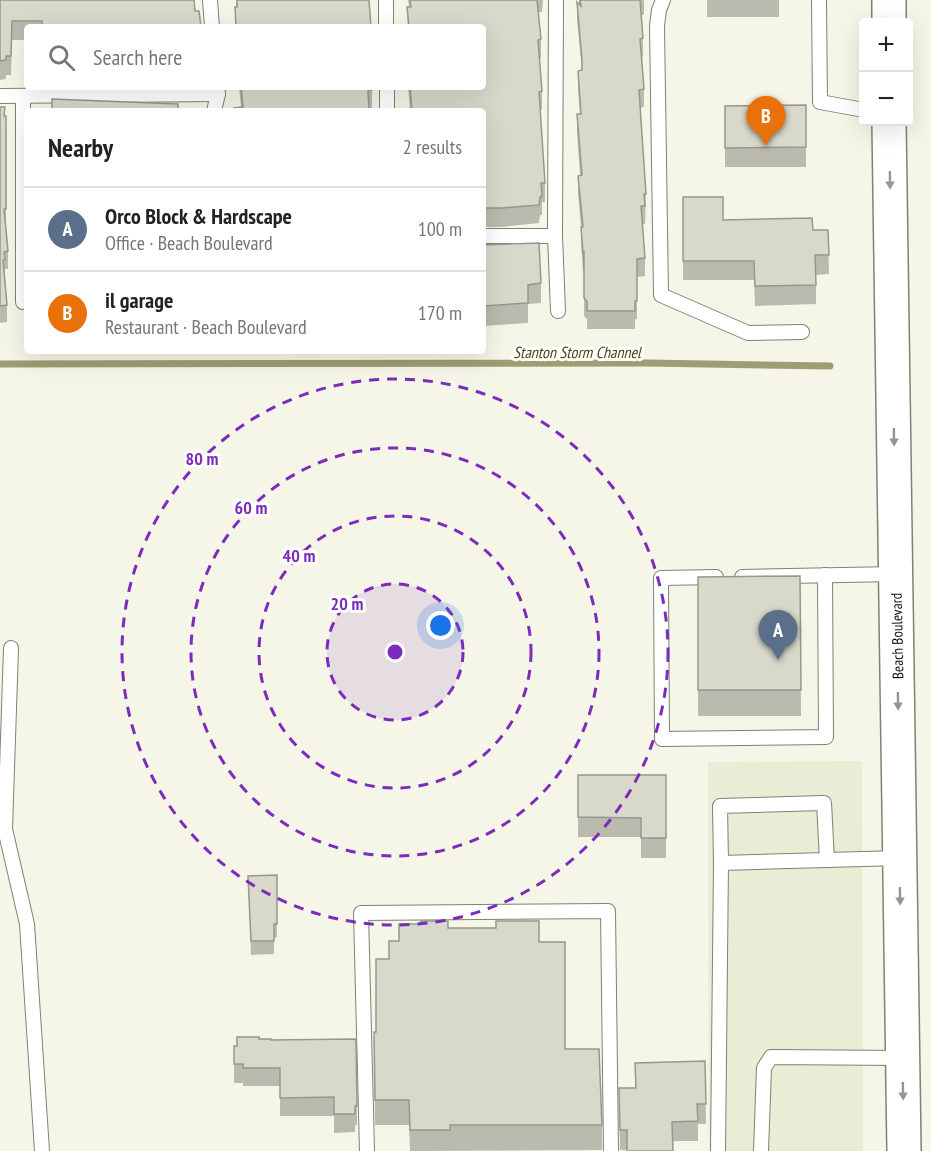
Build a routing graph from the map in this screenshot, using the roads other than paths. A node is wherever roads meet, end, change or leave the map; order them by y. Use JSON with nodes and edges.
{"nodes":[{"id":1,"x":210,"y":0,"type":"edge"},
{"id":2,"x":386,"y":0,"type":"edge"},
{"id":3,"x":556,"y":0,"type":"edge"},
{"id":4,"x":663,"y":0,"type":"edge"},
{"id":5,"x":819,"y":0,"type":"edge"},
{"id":6,"x":889,"y":0,"type":"edge"},
{"id":7,"x":889,"y":18,"type":"edge"},
{"id":8,"x":212,"y":24,"type":"edge"},
{"id":9,"x":386,"y":24,"type":"edge"},
{"id":10,"x":387,"y":90,"type":"edge"},
{"id":11,"x":218,"y":91,"type":"edge"},
{"id":12,"x":0,"y":96,"type":"edge"},
{"id":13,"x":22,"y":96,"type":"junction"},
{"id":14,"x":215,"y":108,"type":"edge"},
{"id":15,"x":387,"y":108,"type":"edge"},
{"id":16,"x":859,"y":109,"type":"edge"},
{"id":17,"x":889,"y":126,"type":"edge"},
{"id":18,"x":486,"y":236,"type":"edge"},
{"id":19,"x":555,"y":236,"type":"junction"},
{"id":20,"x":22,"y":302,"type":"dead end"},
{"id":21,"x":558,"y":311,"type":"dead end"},
{"id":22,"x":802,"y":332,"type":"dead end"},
{"id":23,"x":896,"y":574,"type":"junction"},
{"id":24,"x":825,"y":575,"type":"junction"},
{"id":25,"x":11,"y":648,"type":"dead end"},
{"id":26,"x":900,"y":858,"type":"junction"},
{"id":27,"x":827,"y":860,"type":"junction"},
{"id":28,"x":721,"y":863,"type":"junction"},
{"id":29,"x":903,"y":1058,"type":"junction"},
{"id":30,"x":42,"y":1151,"type":"edge"},
{"id":31,"x":367,"y":1151,"type":"edge"},
{"id":32,"x":611,"y":1151,"type":"edge"},
{"id":33,"x":718,"y":1151,"type":"edge"},
{"id":34,"x":761,"y":1151,"type":"edge"},
{"id":35,"x":904,"y":1151,"type":"edge"}],
"edges":[{"from":1,"to":8,"type":"lane"},
{"from":2,"to":9,"type":"lane"},
{"from":3,"to":19,"type":"lane"},
{"from":4,"to":22,"type":"lane"},
{"from":5,"to":16,"type":"lane"},
{"from":6,"to":7,"type":"main road"},
{"from":10,"to":15,"type":"lane"},
{"from":11,"to":13,"type":"lane"},
{"from":11,"to":14,"type":"lane"},
{"from":12,"to":13,"type":"lane"},
{"from":13,"to":20,"type":"lane"},
{"from":17,"to":23,"type":"main road","name":"Beach Boulevard","one_way":true},
{"from":18,"to":19,"type":"lane"},
{"from":19,"to":21,"type":"lane"},
{"from":23,"to":24,"type":"lane"},
{"from":23,"to":26,"type":"main road","name":"Beach Boulevard","one_way":true},
{"from":24,"to":24,"type":"lane"},
{"from":25,"to":30,"type":"lane"},
{"from":26,"to":27,"type":"lane"},
{"from":26,"to":29,"type":"main road","name":"Beach Boulevard","one_way":true},
{"from":27,"to":28,"type":"lane"},
{"from":27,"to":28,"type":"lane"},
{"from":28,"to":33,"type":"lane"},
{"from":29,"to":34,"type":"lane"},
{"from":29,"to":35,"type":"main road","name":"Beach Boulevard","one_way":true},
{"from":31,"to":32,"type":"lane"}]}
